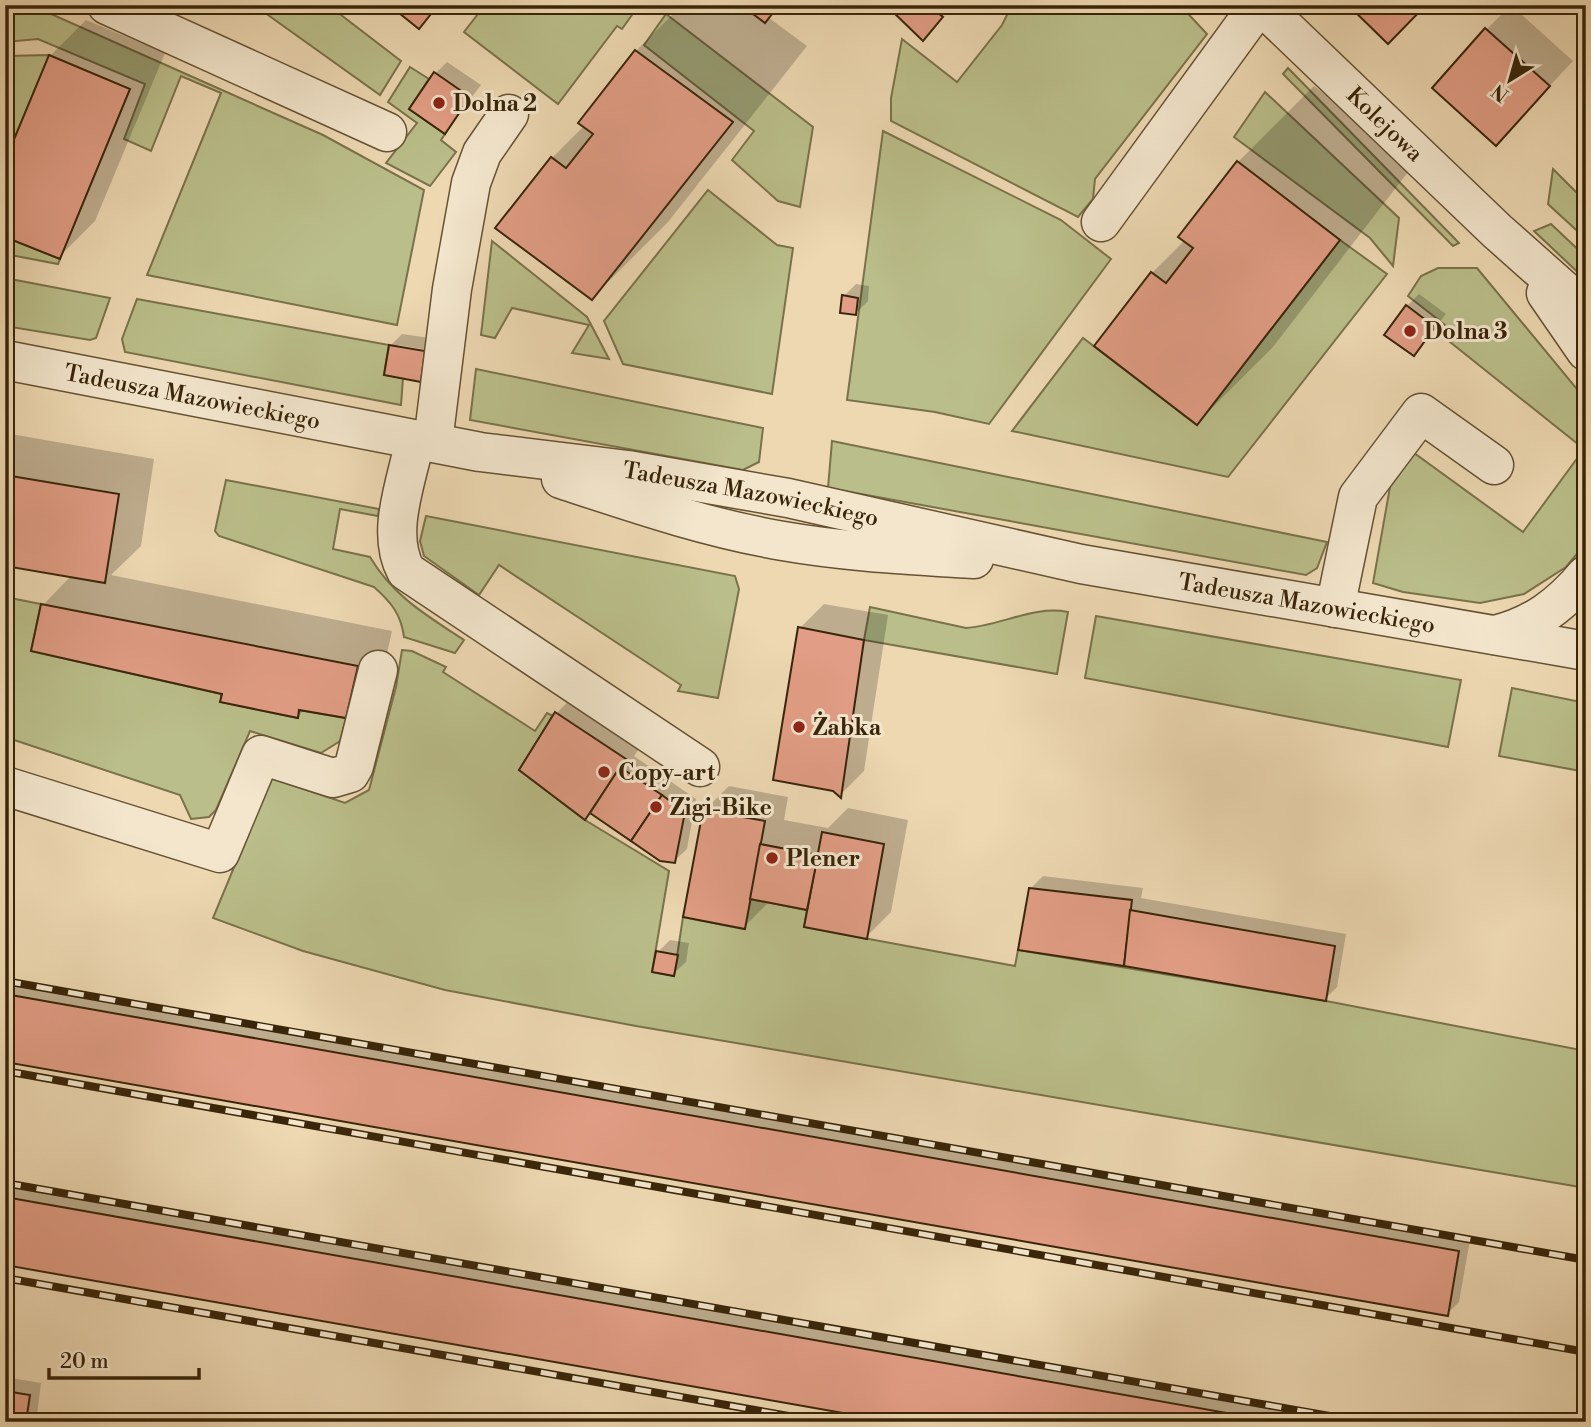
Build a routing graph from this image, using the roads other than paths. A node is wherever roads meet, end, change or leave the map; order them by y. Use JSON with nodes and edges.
{"nodes":[{"id":1,"x":107,"y":5,"type":"edge"},
{"id":2,"x":1260,"y":5,"type":"edge"},
{"id":3,"x":509,"y":114,"type":"dead end"},
{"id":4,"x":387,"y":132,"type":"dead end"},
{"id":5,"x":1101,"y":222,"type":"dead end"},
{"id":6,"x":1510,"y":243,"type":"junction"},
{"id":7,"x":1586,"y":310,"type":"edge"},
{"id":8,"x":1586,"y":351,"type":"edge"},
{"id":9,"x":5,"y":360,"type":"edge"},
{"id":10,"x":424,"y":441,"type":"junction"},
{"id":11,"x":1494,"y":465,"type":"dead end"},
{"id":12,"x":1586,"y":575,"type":"edge"},
{"id":13,"x":1335,"y":608,"type":"junction"},
{"id":14,"x":1495,"y":635,"type":"junction"},
{"id":15,"x":1586,"y":651,"type":"edge"},
{"id":16,"x":378,"y":670,"type":"dead end"},
{"id":17,"x":700,"y":767,"type":"dead end"},
{"id":18,"x":5,"y":786,"type":"edge"}],
"edges":[{"from":1,"to":4,"type":"street"},
{"from":2,"to":5,"type":"street"},
{"from":2,"to":6,"type":"street","name":"Kolejowa"},
{"from":3,"to":10,"type":"street"},
{"from":6,"to":7,"type":"street","name":"Kolejowa"},
{"from":6,"to":8,"type":"street","name":"Kolejowa"},
{"from":9,"to":10,"type":"street","name":"Tadeusza Mazowieckiego"},
{"from":10,"to":13,"type":"street","name":"Tadeusza Mazowieckiego"},
{"from":10,"to":17,"type":"street"},
{"from":11,"to":13,"type":"street"},
{"from":12,"to":14,"type":"street","name":"Tadeusza Mazowieckiego"},
{"from":13,"to":14,"type":"street","name":"Tadeusza Mazowieckiego"},
{"from":14,"to":15,"type":"street","name":"Tadeusza Mazowieckiego"},
{"from":16,"to":18,"type":"street"}]}
